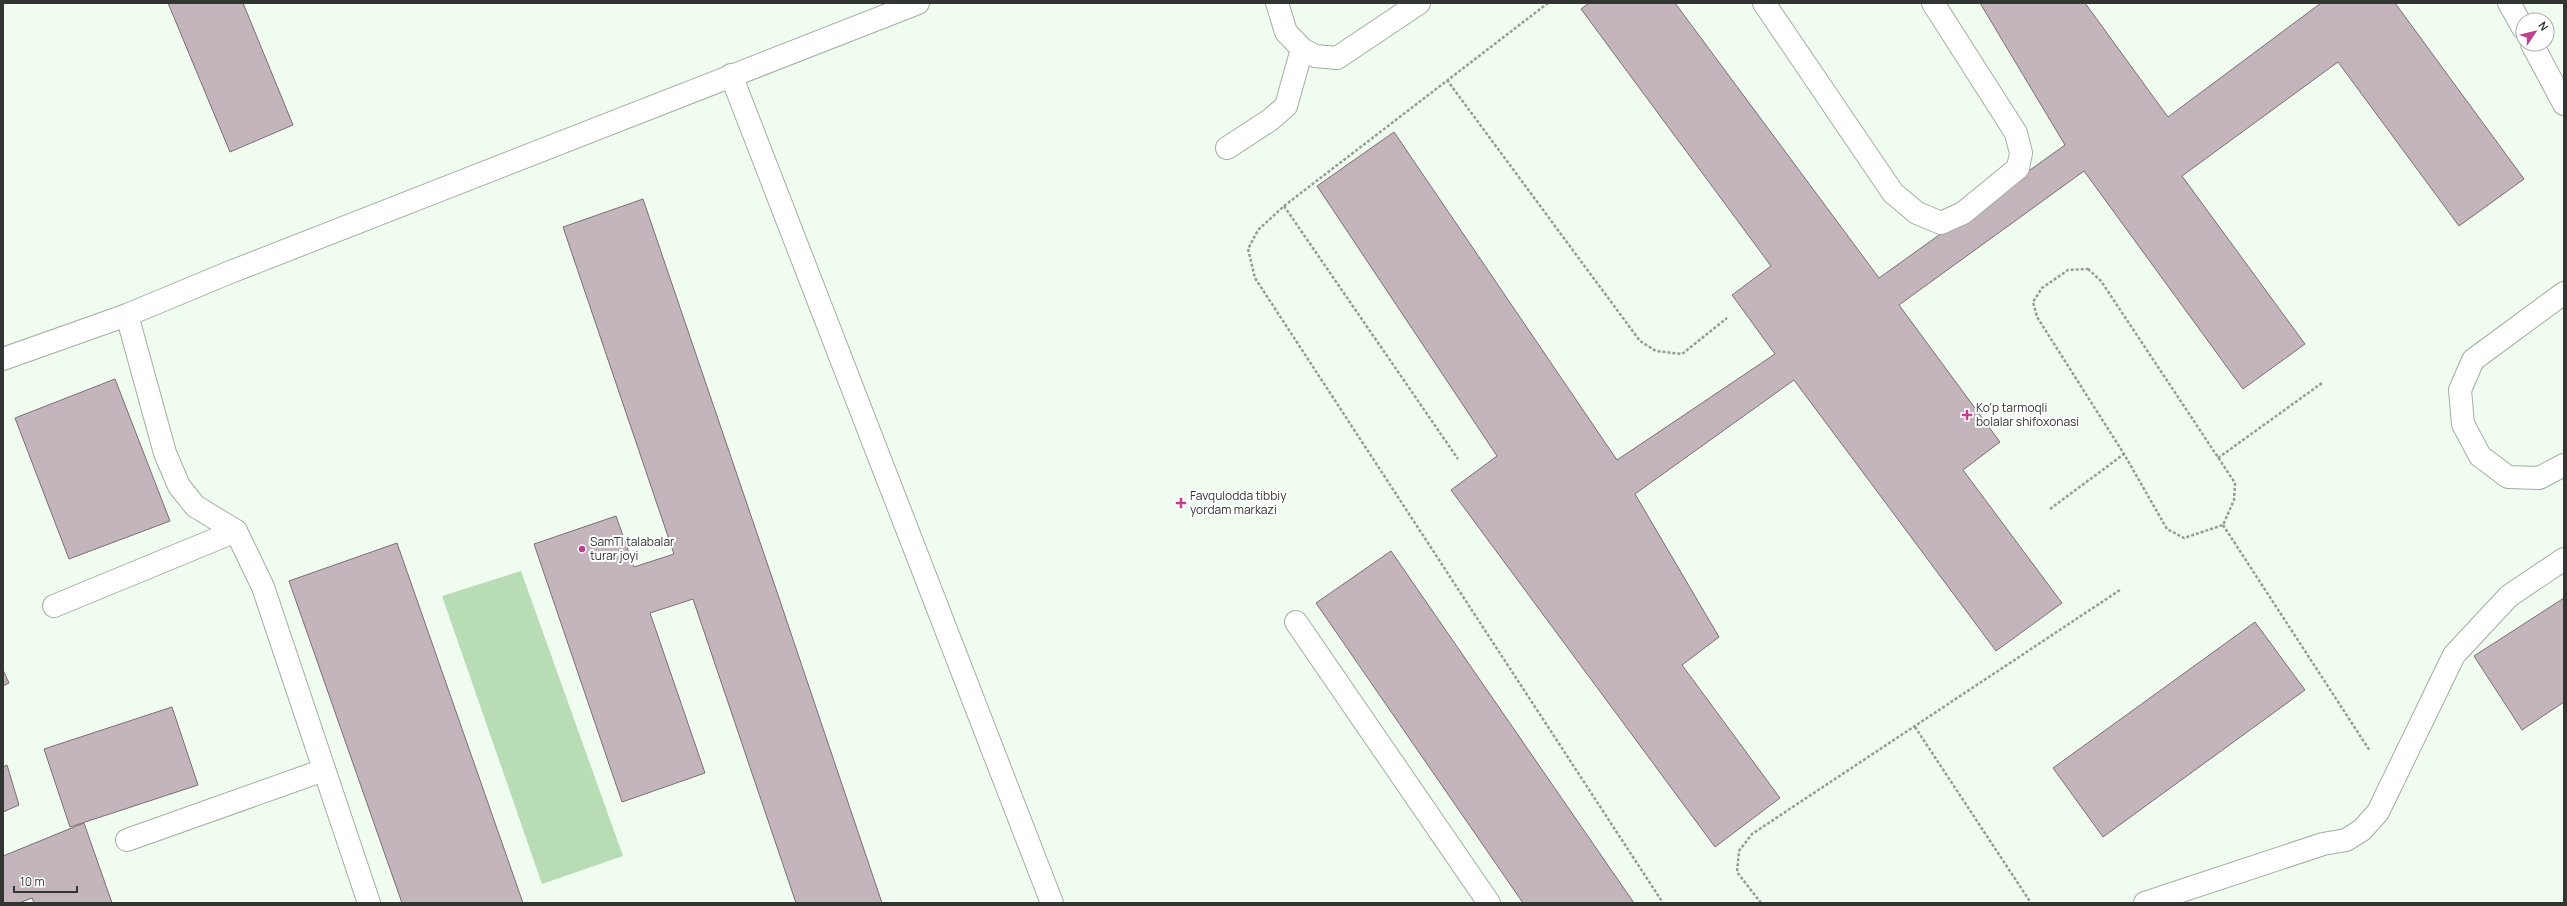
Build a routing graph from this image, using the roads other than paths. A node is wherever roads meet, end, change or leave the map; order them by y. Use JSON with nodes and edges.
{"nodes":[{"id":1,"x":918,"y":3,"type":"edge"},
{"id":2,"x":1277,"y":3,"type":"edge"},
{"id":3,"x":1419,"y":3,"type":"edge"},
{"id":4,"x":1764,"y":3,"type":"edge"},
{"id":5,"x":1933,"y":3,"type":"edge"},
{"id":6,"x":2509,"y":3,"type":"edge"},
{"id":7,"x":2515,"y":14,"type":"edge"},
{"id":8,"x":1302,"y":49,"type":"junction"},
{"id":9,"x":2536,"y":52,"type":"edge"},
{"id":10,"x":731,"y":75,"type":"junction"},
{"id":11,"x":2564,"y":104,"type":"edge"},
{"id":12,"x":1227,"y":148,"type":"dead end"},
{"id":13,"x":2564,"y":293,"type":"edge"},
{"id":14,"x":127,"y":315,"type":"junction"},
{"id":15,"x":3,"y":359,"type":"edge"},
{"id":16,"x":2564,"y":464,"type":"edge"},
{"id":17,"x":236,"y":531,"type":"junction"},
{"id":18,"x":2564,"y":559,"type":"edge"},
{"id":19,"x":54,"y":606,"type":"dead end"},
{"id":20,"x":1296,"y":622,"type":"dead end"},
{"id":21,"x":324,"y":770,"type":"junction"},
{"id":22,"x":127,"y":840,"type":"dead end"},
{"id":23,"x":369,"y":903,"type":"edge"},
{"id":24,"x":1052,"y":903,"type":"edge"},
{"id":25,"x":1489,"y":903,"type":"edge"},
{"id":26,"x":2145,"y":903,"type":"edge"}],
"edges":[{"from":1,"to":10,"type":"street"},
{"from":2,"to":8,"type":"street"},
{"from":3,"to":8,"type":"street"},
{"from":4,"to":5,"type":"street"},
{"from":6,"to":7,"type":"street"},
{"from":8,"to":12,"type":"street"},
{"from":9,"to":11,"type":"street"},
{"from":10,"to":14,"type":"street"},
{"from":10,"to":24,"type":"street"},
{"from":13,"to":16,"type":"street"},
{"from":14,"to":15,"type":"street"},
{"from":14,"to":17,"type":"street"},
{"from":17,"to":19,"type":"street"},
{"from":17,"to":21,"type":"street"},
{"from":18,"to":26,"type":"street"},
{"from":20,"to":25,"type":"street"},
{"from":21,"to":22,"type":"street"},
{"from":21,"to":23,"type":"street"}]}
